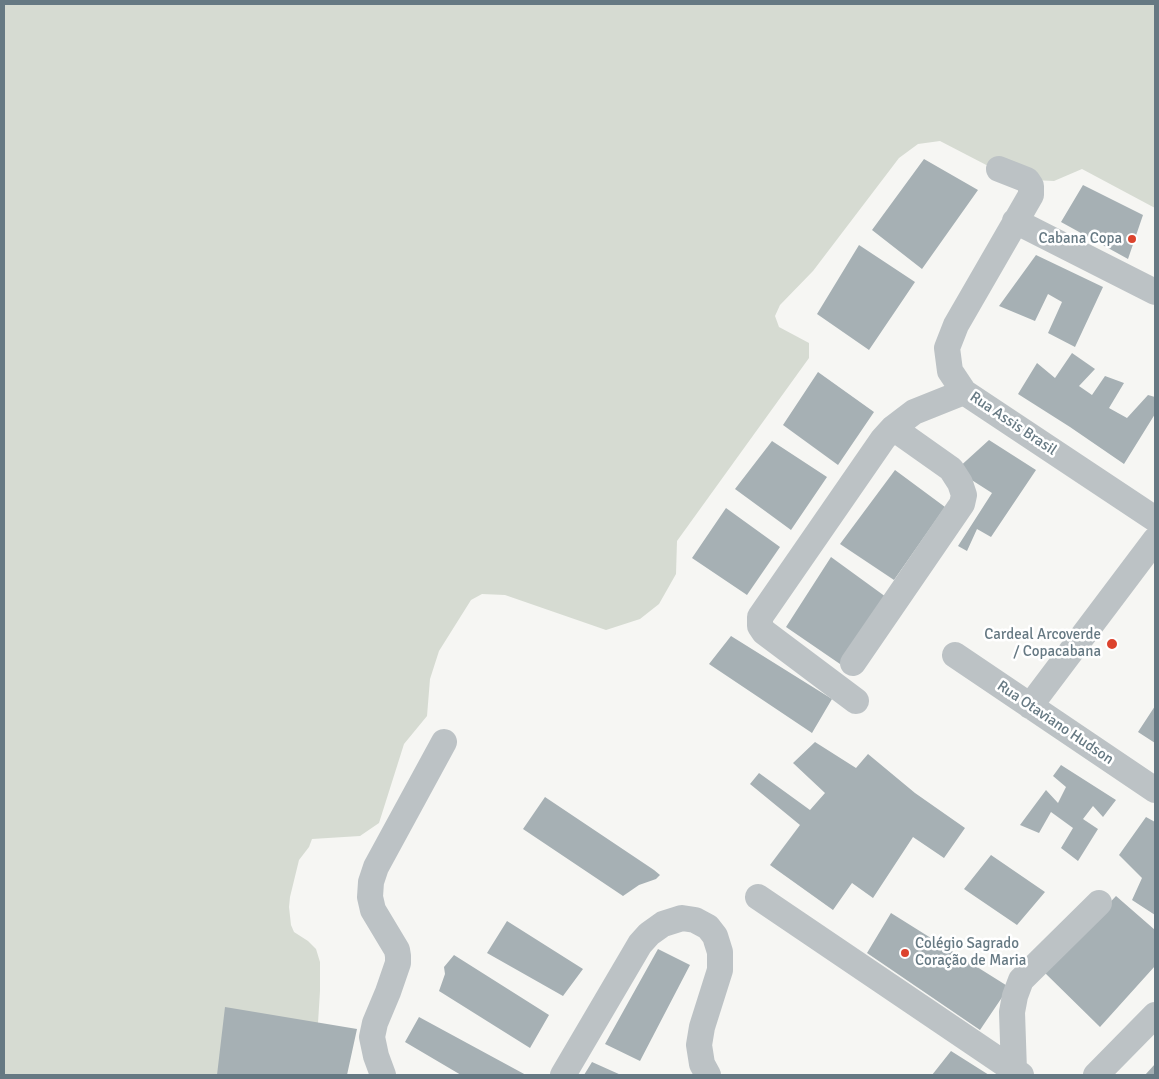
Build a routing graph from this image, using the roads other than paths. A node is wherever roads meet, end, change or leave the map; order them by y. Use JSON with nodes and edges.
{"nodes":[{"id":1,"x":1000,"y":169,"type":"dead end"},
{"id":2,"x":1016,"y":221,"type":"junction"},
{"id":3,"x":1155,"y":292,"type":"edge"},
{"id":4,"x":964,"y":392,"type":"junction"},
{"id":5,"x":893,"y":428,"type":"junction"},
{"id":6,"x":1155,"y":519,"type":"edge"},
{"id":7,"x":1155,"y":540,"type":"edge"},
{"id":8,"x":955,"y":656,"type":"dead end"},
{"id":9,"x":853,"y":663,"type":"dead end"},
{"id":10,"x":856,"y":701,"type":"dead end"},
{"id":11,"x":1030,"y":706,"type":"junction"},
{"id":12,"x":444,"y":742,"type":"dead end"},
{"id":13,"x":1155,"y":790,"type":"edge"},
{"id":14,"x":758,"y":897,"type":"dead end"},
{"id":15,"x":1099,"y":903,"type":"dead end"},
{"id":16,"x":1155,"y":1015,"type":"edge"},
{"id":17,"x":1017,"y":1073,"type":"edge"},
{"id":18,"x":383,"y":1075,"type":"edge"},
{"id":19,"x":563,"y":1075,"type":"edge"},
{"id":20,"x":708,"y":1075,"type":"edge"},
{"id":21,"x":1096,"y":1075,"type":"edge"}],
"edges":[{"from":1,"to":2,"type":"street","name":"Rua Assis Brasil"},
{"from":2,"to":3,"type":"street"},
{"from":2,"to":4,"type":"street","name":"Rua Assis Brasil"},
{"from":4,"to":5,"type":"street"},
{"from":4,"to":6,"type":"street","name":"Rua Assis Brasil"},
{"from":5,"to":9,"type":"street"},
{"from":5,"to":10,"type":"street"},
{"from":7,"to":11,"type":"street"},
{"from":8,"to":11,"type":"street","name":"Rua Otaviano Hudson"},
{"from":11,"to":13,"type":"street","name":"Rua Otaviano Hudson"},
{"from":12,"to":18,"type":"street"},
{"from":14,"to":17,"type":"street"},
{"from":15,"to":17,"type":"street"},
{"from":16,"to":21,"type":"street"},
{"from":19,"to":20,"type":"street"}]}
